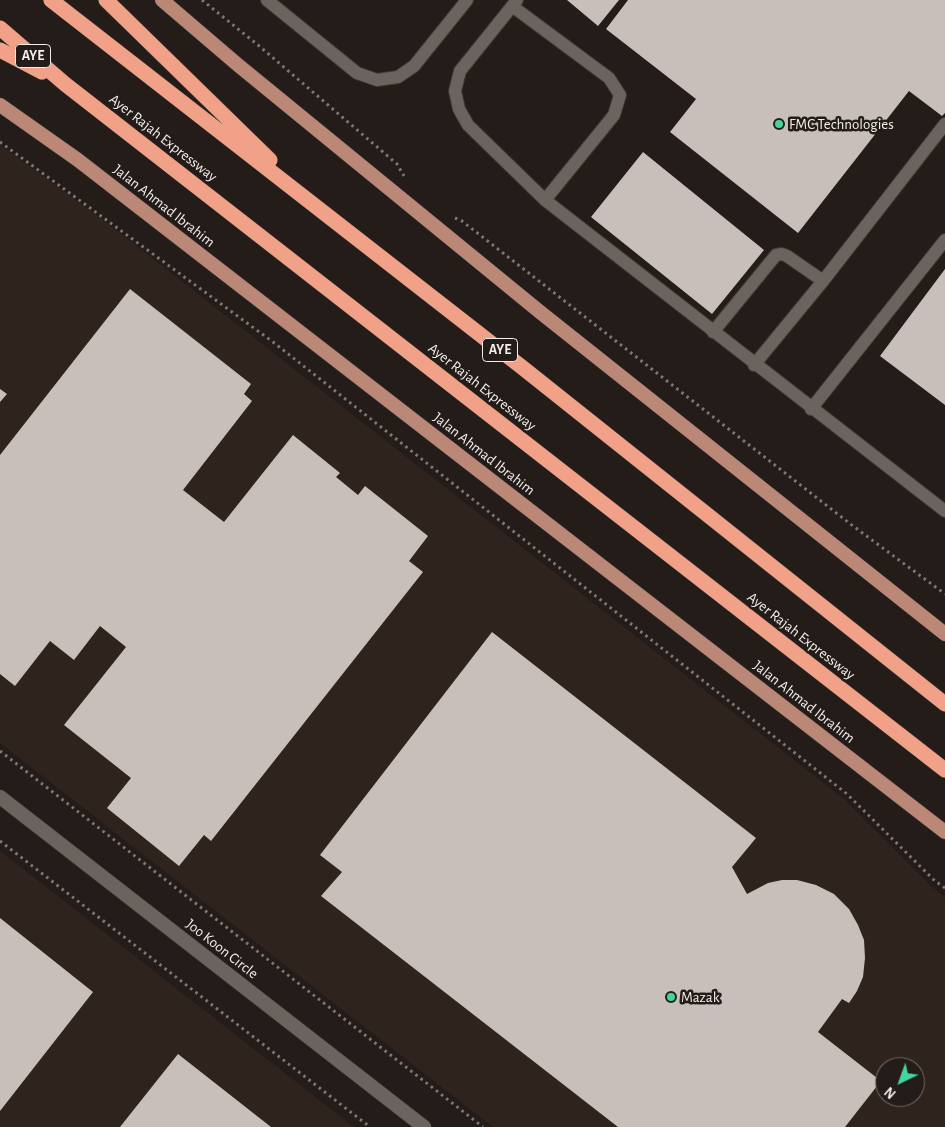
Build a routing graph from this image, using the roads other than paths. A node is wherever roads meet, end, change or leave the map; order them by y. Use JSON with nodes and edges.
{"nodes":[{"id":1,"x":51,"y":0,"type":"edge"},
{"id":2,"x":106,"y":0,"type":"edge"},
{"id":3,"x":162,"y":0,"type":"edge"},
{"id":4,"x":267,"y":0,"type":"edge"},
{"id":5,"x":466,"y":0,"type":"edge"},
{"id":6,"x":514,"y":3,"type":"edge"},
{"id":7,"x":0,"y":28,"type":"edge"},
{"id":8,"x":0,"y":50,"type":"edge"},
{"id":9,"x":65,"y":84,"type":"junction"},
{"id":10,"x":0,"y":105,"type":"edge"},
{"id":11,"x":945,"y":124,"type":"edge"},
{"id":12,"x":545,"y":200,"type":"junction"},
{"id":13,"x":322,"y":210,"type":"junction"},
{"id":14,"x":945,"y":240,"type":"edge"},
{"id":15,"x":823,"y":282,"type":"junction"},
{"id":16,"x":713,"y":332,"type":"junction"},
{"id":17,"x":754,"y":364,"type":"junction"},
{"id":18,"x":811,"y":409,"type":"junction"},
{"id":19,"x":945,"y":511,"type":"edge"},
{"id":20,"x":945,"y":634,"type":"edge"},
{"id":21,"x":945,"y":704,"type":"edge"},
{"id":22,"x":945,"y":770,"type":"edge"},
{"id":23,"x":0,"y":797,"type":"edge"},
{"id":24,"x":945,"y":832,"type":"edge"},
{"id":25,"x":424,"y":1127,"type":"edge"}],
"edges":[{"from":1,"to":13,"type":"highway","number":"AYE"},
{"from":2,"to":13,"type":"highway"},
{"from":3,"to":20,"type":"main road"},
{"from":4,"to":5,"type":"lane"},
{"from":6,"to":12,"type":"lane"},
{"from":6,"to":12,"type":"lane"},
{"from":7,"to":9,"type":"highway","name":"Ayer Rajah Expressway","number":"AYE"},
{"from":8,"to":9,"type":"highway"},
{"from":9,"to":22,"type":"highway","name":"Ayer Rajah Expressway","number":"AYE"},
{"from":10,"to":24,"type":"main road","name":"Jalan Ahmad Ibrahim"},
{"from":11,"to":15,"type":"lane"},
{"from":12,"to":16,"type":"lane"},
{"from":13,"to":21,"type":"highway","number":"AYE"},
{"from":14,"to":18,"type":"lane"},
{"from":15,"to":16,"type":"lane"},
{"from":15,"to":17,"type":"lane"},
{"from":16,"to":17,"type":"lane"},
{"from":17,"to":18,"type":"lane"},
{"from":18,"to":19,"type":"lane"},
{"from":23,"to":25,"type":"street","name":"Joo Koon Circle"}]}
